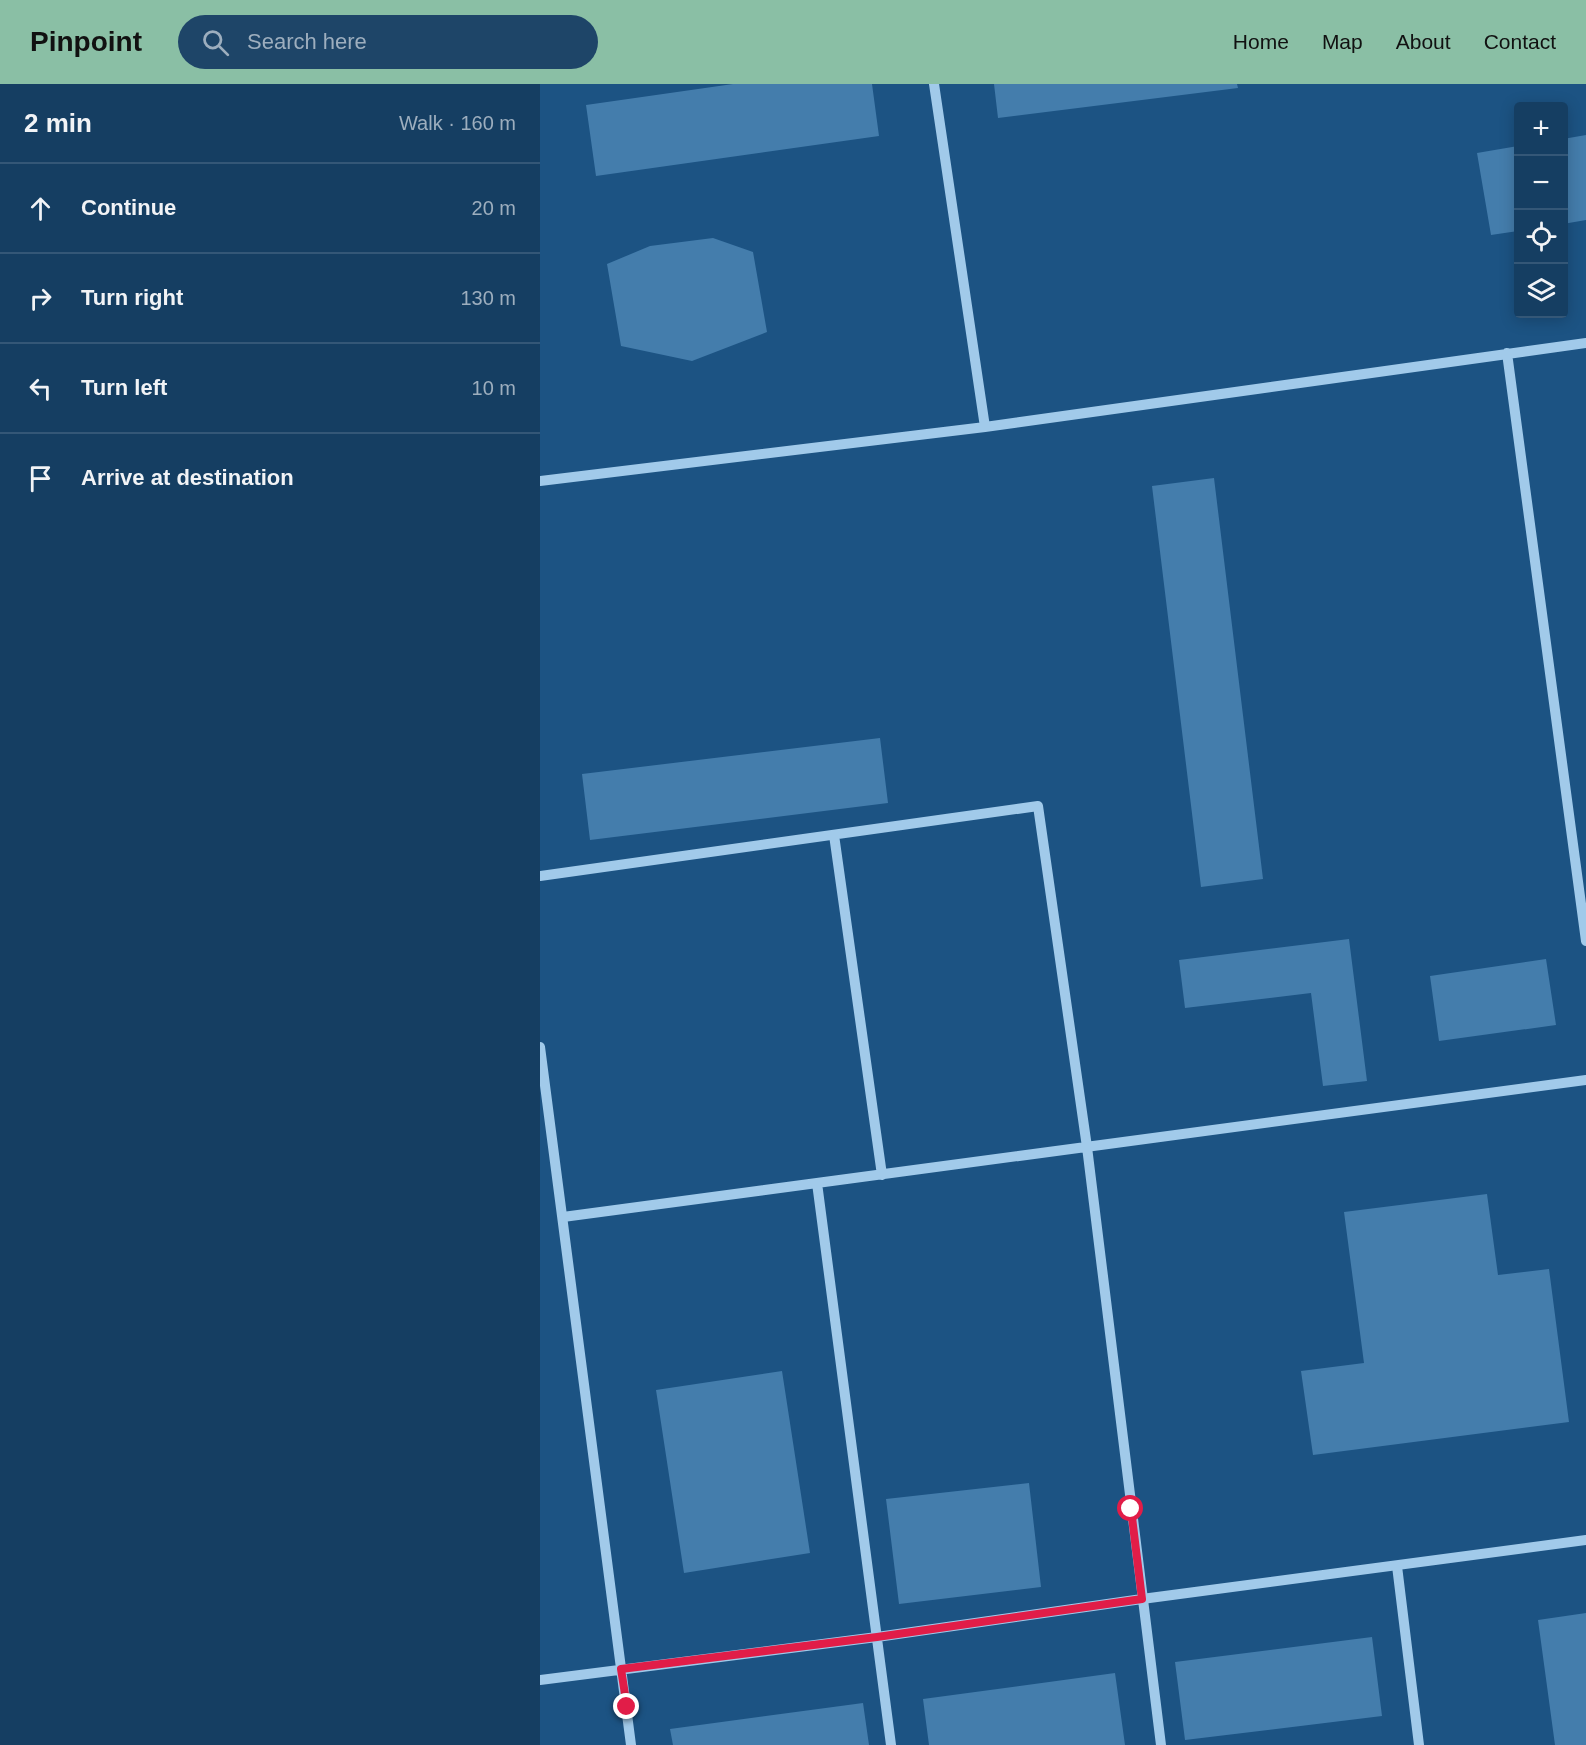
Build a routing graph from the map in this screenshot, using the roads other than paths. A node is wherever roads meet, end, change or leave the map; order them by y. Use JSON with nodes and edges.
{"nodes":[{"id":1,"x":934,"y":84,"type":"edge"},
{"id":2,"x":1586,"y":343,"type":"edge"},
{"id":3,"x":1507,"y":353,"type":"junction"},
{"id":4,"x":985,"y":427,"type":"junction"},
{"id":5,"x":540,"y":481,"type":"edge"},
{"id":6,"x":834,"y":835,"type":"junction"},
{"id":7,"x":540,"y":876,"type":"edge"},
{"id":8,"x":1586,"y":940,"type":"edge"},
{"id":9,"x":540,"y":1047,"type":"edge"},
{"id":10,"x":1586,"y":1080,"type":"edge"},
{"id":11,"x":1087,"y":1147,"type":"junction"},
{"id":12,"x":882,"y":1174,"type":"junction"},
{"id":13,"x":816,"y":1183,"type":"junction"},
{"id":14,"x":563,"y":1217,"type":"junction"},
{"id":15,"x":1586,"y":1540,"type":"edge"},
{"id":16,"x":1397,"y":1566,"type":"junction"},
{"id":17,"x":1142,"y":1599,"type":"junction"},
{"id":18,"x":877,"y":1637,"type":"junction"},
{"id":19,"x":621,"y":1669,"type":"junction"},
{"id":20,"x":540,"y":1680,"type":"edge"},
{"id":21,"x":632,"y":1745,"type":"edge"},
{"id":22,"x":891,"y":1745,"type":"edge"},
{"id":23,"x":1161,"y":1745,"type":"edge"},
{"id":24,"x":1419,"y":1745,"type":"edge"}],
"edges":[{"from":1,"to":4,"type":"street"},
{"from":2,"to":3,"type":"street"},
{"from":3,"to":4,"type":"street"},
{"from":3,"to":8,"type":"street"},
{"from":4,"to":5,"type":"street"},
{"from":6,"to":7,"type":"street"},
{"from":6,"to":11,"type":"street"},
{"from":6,"to":12,"type":"street"},
{"from":9,"to":14,"type":"street"},
{"from":10,"to":11,"type":"street"},
{"from":11,"to":12,"type":"street"},
{"from":11,"to":17,"type":"street"},
{"from":12,"to":13,"type":"street"},
{"from":13,"to":14,"type":"street"},
{"from":13,"to":18,"type":"street"},
{"from":14,"to":19,"type":"street"},
{"from":15,"to":16,"type":"street"},
{"from":16,"to":17,"type":"street"},
{"from":16,"to":24,"type":"street"},
{"from":17,"to":18,"type":"street"},
{"from":17,"to":23,"type":"street"},
{"from":18,"to":19,"type":"street"},
{"from":18,"to":22,"type":"street"},
{"from":19,"to":20,"type":"street"},
{"from":19,"to":21,"type":"street"}]}
